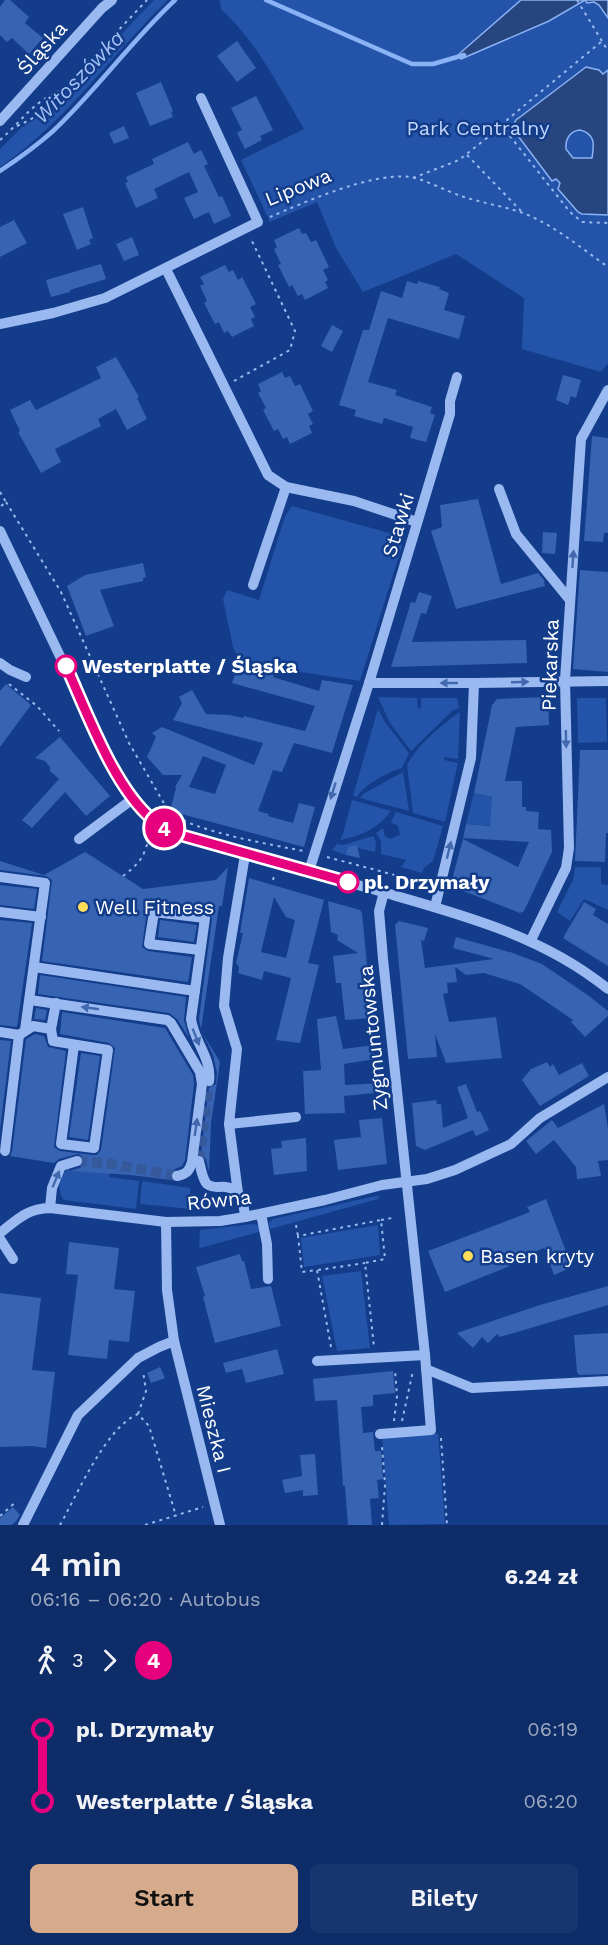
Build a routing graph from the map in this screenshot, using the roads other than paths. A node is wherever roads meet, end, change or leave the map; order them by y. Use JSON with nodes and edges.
{"nodes":[{"id":1,"x":112,"y":0,"type":"edge"},
{"id":2,"x":201,"y":98,"type":"dead end"},
{"id":3,"x":0,"y":121,"type":"edge"},
{"id":4,"x":166,"y":269,"type":"junction"},
{"id":5,"x":0,"y":324,"type":"edge"},
{"id":6,"x":457,"y":377,"type":"dead end"},
{"id":7,"x":608,"y":390,"type":"edge"},
{"id":8,"x":286,"y":487,"type":"junction"},
{"id":9,"x":499,"y":489,"type":"dead end"},
{"id":10,"x":417,"y":522,"type":"junction"},
{"id":11,"x":0,"y":531,"type":"edge"},
{"id":12,"x":0,"y":543,"type":"edge"},
{"id":13,"x":11,"y":554,"type":"junction"},
{"id":14,"x":253,"y":585,"type":"dead end"},
{"id":15,"x":570,"y":600,"type":"junction"},
{"id":16,"x":0,"y":663,"type":"edge"},
{"id":17,"x":26,"y":677,"type":"dead end"},
{"id":18,"x":565,"y":680,"type":"junction"},
{"id":19,"x":608,"y":681,"type":"edge"},
{"id":20,"x":369,"y":683,"type":"junction"},
{"id":21,"x":474,"y":683,"type":"junction"},
{"id":22,"x":134,"y":798,"type":"junction"},
{"id":23,"x":79,"y":839,"type":"dead end"},
{"id":24,"x":245,"y":855,"type":"junction"},
{"id":25,"x":309,"y":871,"type":"junction"},
{"id":26,"x":0,"y":877,"type":"edge"},
{"id":27,"x":384,"y":892,"type":"junction"},
{"id":28,"x":435,"y":907,"type":"junction"},
{"id":29,"x":0,"y":912,"type":"edge"},
{"id":30,"x":40,"y":917,"type":"junction"},
{"id":31,"x":531,"y":940,"type":"junction"},
{"id":32,"x":200,"y":951,"type":"junction"},
{"id":33,"x":34,"y":967,"type":"junction"},
{"id":34,"x":608,"y":988,"type":"edge"},
{"id":35,"x":195,"y":991,"type":"junction"},
{"id":36,"x":30,"y":1000,"type":"junction"},
{"id":37,"x":56,"y":1003,"type":"junction"},
{"id":38,"x":51,"y":1029,"type":"junction"},
{"id":39,"x":0,"y":1032,"type":"edge"},
{"id":40,"x":22,"y":1032,"type":"junction"},
{"id":41,"x":74,"y":1045,"type":"junction"},
{"id":42,"x":608,"y":1077,"type":"edge"},
{"id":43,"x":209,"y":1081,"type":"tunnel mouth"},
{"id":44,"x":296,"y":1117,"type":"dead end"},
{"id":45,"x":229,"y":1124,"type":"junction"},
{"id":46,"x":5,"y":1151,"type":"dead end"},
{"id":47,"x":77,"y":1161,"type":"tunnel mouth"},
{"id":48,"x":199,"y":1161,"type":"tunnel mouth"},
{"id":49,"x":177,"y":1176,"type":"dead end"},
{"id":50,"x":405,"y":1180,"type":"junction"},
{"id":51,"x":238,"y":1193,"type":"junction"},
{"id":52,"x":50,"y":1208,"type":"junction"},
{"id":53,"x":261,"y":1214,"type":"junction"},
{"id":54,"x":245,"y":1217,"type":"junction"},
{"id":55,"x":166,"y":1222,"type":"junction"},
{"id":56,"x":0,"y":1233,"type":"edge"},
{"id":57,"x":0,"y":1239,"type":"edge"},
{"id":58,"x":13,"y":1259,"type":"dead end"},
{"id":59,"x":268,"y":1279,"type":"dead end"},
{"id":60,"x":174,"y":1341,"type":"junction"},
{"id":61,"x":420,"y":1356,"type":"junction"},
{"id":62,"x":317,"y":1361,"type":"dead end"},
{"id":63,"x":426,"y":1369,"type":"junction"},
{"id":64,"x":608,"y":1381,"type":"edge"},
{"id":65,"x":380,"y":1434,"type":"road end"},
{"id":66,"x":23,"y":1525,"type":"edge"},
{"id":67,"x":220,"y":1525,"type":"edge"}],
"edges":[{"from":1,"to":3,"type":"street","name":"Śląska"},
{"from":2,"to":4,"type":"street","name":"Lipowa"},
{"from":4,"to":5,"type":"street","name":"Lipowa"},
{"from":4,"to":8,"type":"street"},
{"from":6,"to":10,"type":"street","name":"Stawki"},
{"from":15,"to":7,"type":"street","name":"Piekarska","one_way":true},
{"from":8,"to":10,"type":"street"},
{"from":8,"to":14,"type":"street"},
{"from":9,"to":15,"type":"street"},
{"from":10,"to":20,"type":"street","name":"Stawki"},
{"from":11,"to":13,"type":"street"},
{"from":12,"to":13,"type":"street"},
{"from":13,"to":22,"type":"street"},
{"from":15,"to":18,"type":"street","name":"Piekarska"},
{"from":16,"to":17,"type":"street"},
{"from":18,"to":19,"type":"street"},
{"from":21,"to":18,"type":"street","one_way":true},
{"from":18,"to":31,"type":"street","name":"Piekarska","one_way":true},
{"from":21,"to":20,"type":"street","one_way":true},
{"from":20,"to":25,"type":"street","name":"Stawki","one_way":true},
{"from":28,"to":21,"type":"street","one_way":true},
{"from":22,"to":23,"type":"street"},
{"from":22,"to":24,"type":"street"},
{"from":24,"to":25,"type":"street"},
{"from":24,"to":45,"type":"street"},
{"from":25,"to":27,"type":"street"},
{"from":26,"to":30,"type":"street"},
{"from":27,"to":28,"type":"street"},
{"from":27,"to":50,"type":"street","name":"Zygmuntowska"},
{"from":28,"to":31,"type":"street"},
{"from":29,"to":30,"type":"street"},
{"from":30,"to":33,"type":"street"},
{"from":31,"to":34,"type":"street"},
{"from":32,"to":32,"type":"street"},
{"from":32,"to":35,"type":"street"},
{"from":33,"to":35,"type":"street"},
{"from":33,"to":36,"type":"street"},
{"from":35,"to":43,"type":"street","one_way":true},
{"from":36,"to":37,"type":"street"},
{"from":36,"to":40,"type":"street"},
{"from":37,"to":38,"type":"street"},
{"from":49,"to":37,"type":"street","one_way":true},
{"from":38,"to":40,"type":"street"},
{"from":38,"to":41,"type":"street"},
{"from":39,"to":40,"type":"street"},
{"from":40,"to":46,"type":"street"},
{"from":41,"to":41,"type":"street"},
{"from":42,"to":50,"type":"street","name":"Równa"},
{"from":44,"to":45,"type":"street"},
{"from":45,"to":51,"type":"street"},
{"from":52,"to":47,"type":"street","one_way":true},
{"from":48,"to":51,"type":"street"},
{"from":50,"to":53,"type":"street","name":"Równa"},
{"from":50,"to":61,"type":"street","name":"Zygmuntowska"},
{"from":51,"to":54,"type":"street"},
{"from":52,"to":55,"type":"street"},
{"from":52,"to":56,"type":"street"},
{"from":53,"to":54,"type":"street","name":"Równa"},
{"from":53,"to":59,"type":"street"},
{"from":54,"to":55,"type":"street","name":"Równa"},
{"from":55,"to":60,"type":"street","name":"Równa"},
{"from":57,"to":58,"type":"street"},
{"from":60,"to":66,"type":"street"},
{"from":60,"to":67,"type":"street","name":"Mieszka I"},
{"from":61,"to":62,"type":"street"},
{"from":61,"to":63,"type":"street","name":"Zygmuntowska"},
{"from":63,"to":64,"type":"street"},
{"from":63,"to":65,"type":"street","name":"Zygmuntowska"}]}
